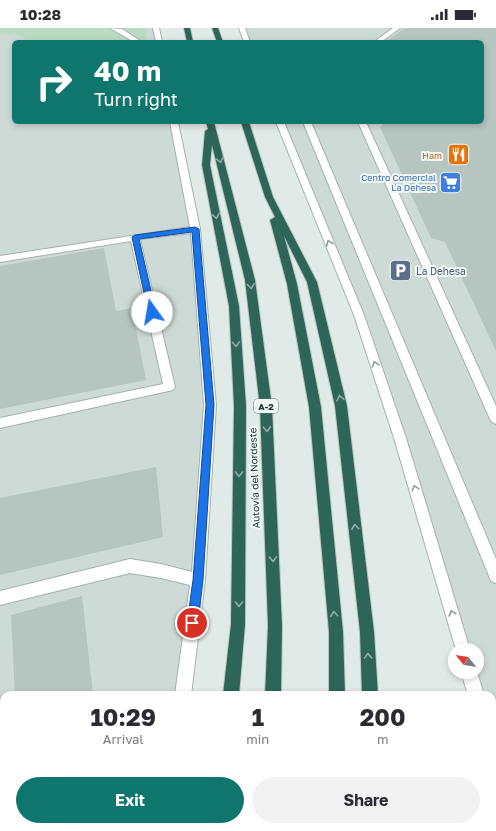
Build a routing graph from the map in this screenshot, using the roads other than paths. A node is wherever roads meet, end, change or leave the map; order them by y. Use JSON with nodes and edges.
{"nodes":[{"id":1,"x":113,"y":28,"type":"edge"},
{"id":2,"x":156,"y":28,"type":"edge"},
{"id":3,"x":187,"y":28,"type":"edge"},
{"id":4,"x":215,"y":28,"type":"edge"},
{"id":5,"x":242,"y":28,"type":"edge"},
{"id":6,"x":396,"y":28,"type":"edge"},
{"id":7,"x":136,"y":40,"type":"edge"},
{"id":8,"x":159,"y":40,"type":"edge"},
{"id":9,"x":190,"y":40,"type":"edge"},
{"id":10,"x":219,"y":40,"type":"edge"},
{"id":11,"x":246,"y":40,"type":"edge"},
{"id":12,"x":380,"y":40,"type":"edge"},
{"id":13,"x":174,"y":124,"type":"edge"},
{"id":14,"x":210,"y":124,"type":"edge"},
{"id":15,"x":211,"y":124,"type":"edge"},
{"id":16,"x":246,"y":124,"type":"edge"},
{"id":17,"x":281,"y":124,"type":"edge"},
{"id":18,"x":308,"y":124,"type":"edge"},
{"id":19,"x":363,"y":124,"type":"edge"},
{"id":20,"x":269,"y":198,"type":"junction"},
{"id":21,"x":195,"y":229,"type":"junction"},
{"id":22,"x":135,"y":237,"type":"junction"},
{"id":23,"x":0,"y":259,"type":"edge"},
{"id":24,"x":496,"y":420,"type":"edge"},
{"id":25,"x":0,"y":423,"type":"edge"},
{"id":26,"x":496,"y":576,"type":"edge"},
{"id":27,"x":198,"y":580,"type":"junction"},
{"id":28,"x":0,"y":598,"type":"edge"},
{"id":29,"x":461,"y":643,"type":"edge"},
{"id":30,"x":471,"y":679,"type":"edge"},
{"id":31,"x":184,"y":691,"type":"edge"},
{"id":32,"x":231,"y":691,"type":"edge"},
{"id":33,"x":273,"y":691,"type":"edge"},
{"id":34,"x":337,"y":691,"type":"edge"},
{"id":35,"x":370,"y":691,"type":"edge"},
{"id":36,"x":475,"y":691,"type":"edge"}],
"edges":[{"from":1,"to":7,"type":"lane"},
{"from":2,"to":8,"type":"lane"},
{"from":3,"to":9,"type":"highway"},
{"from":4,"to":10,"type":"highway"},
{"from":5,"to":11,"type":"lane"},
{"from":6,"to":12,"type":"lane"},
{"from":13,"to":21,"type":"lane"},
{"from":14,"to":32,"type":"highway","one_way":true},
{"from":15,"to":33,"type":"highway","name":"Autovía del Nordeste","number":"A-2","one_way":true},
{"from":16,"to":20,"type":"highway"},
{"from":29,"to":17,"type":"lane","one_way":true},
{"from":18,"to":26,"type":"lane"},
{"from":19,"to":24,"type":"lane"},
{"from":34,"to":20,"type":"highway","one_way":true},
{"from":35,"to":20,"type":"highway","one_way":true},
{"from":21,"to":22,"type":"lane"},
{"from":21,"to":27,"type":"lane"},
{"from":22,"to":23,"type":"lane"},
{"from":22,"to":25,"type":"lane"},
{"from":27,"to":28,"type":"lane"},
{"from":27,"to":31,"type":"lane"},
{"from":30,"to":36,"type":"lane"}]}
